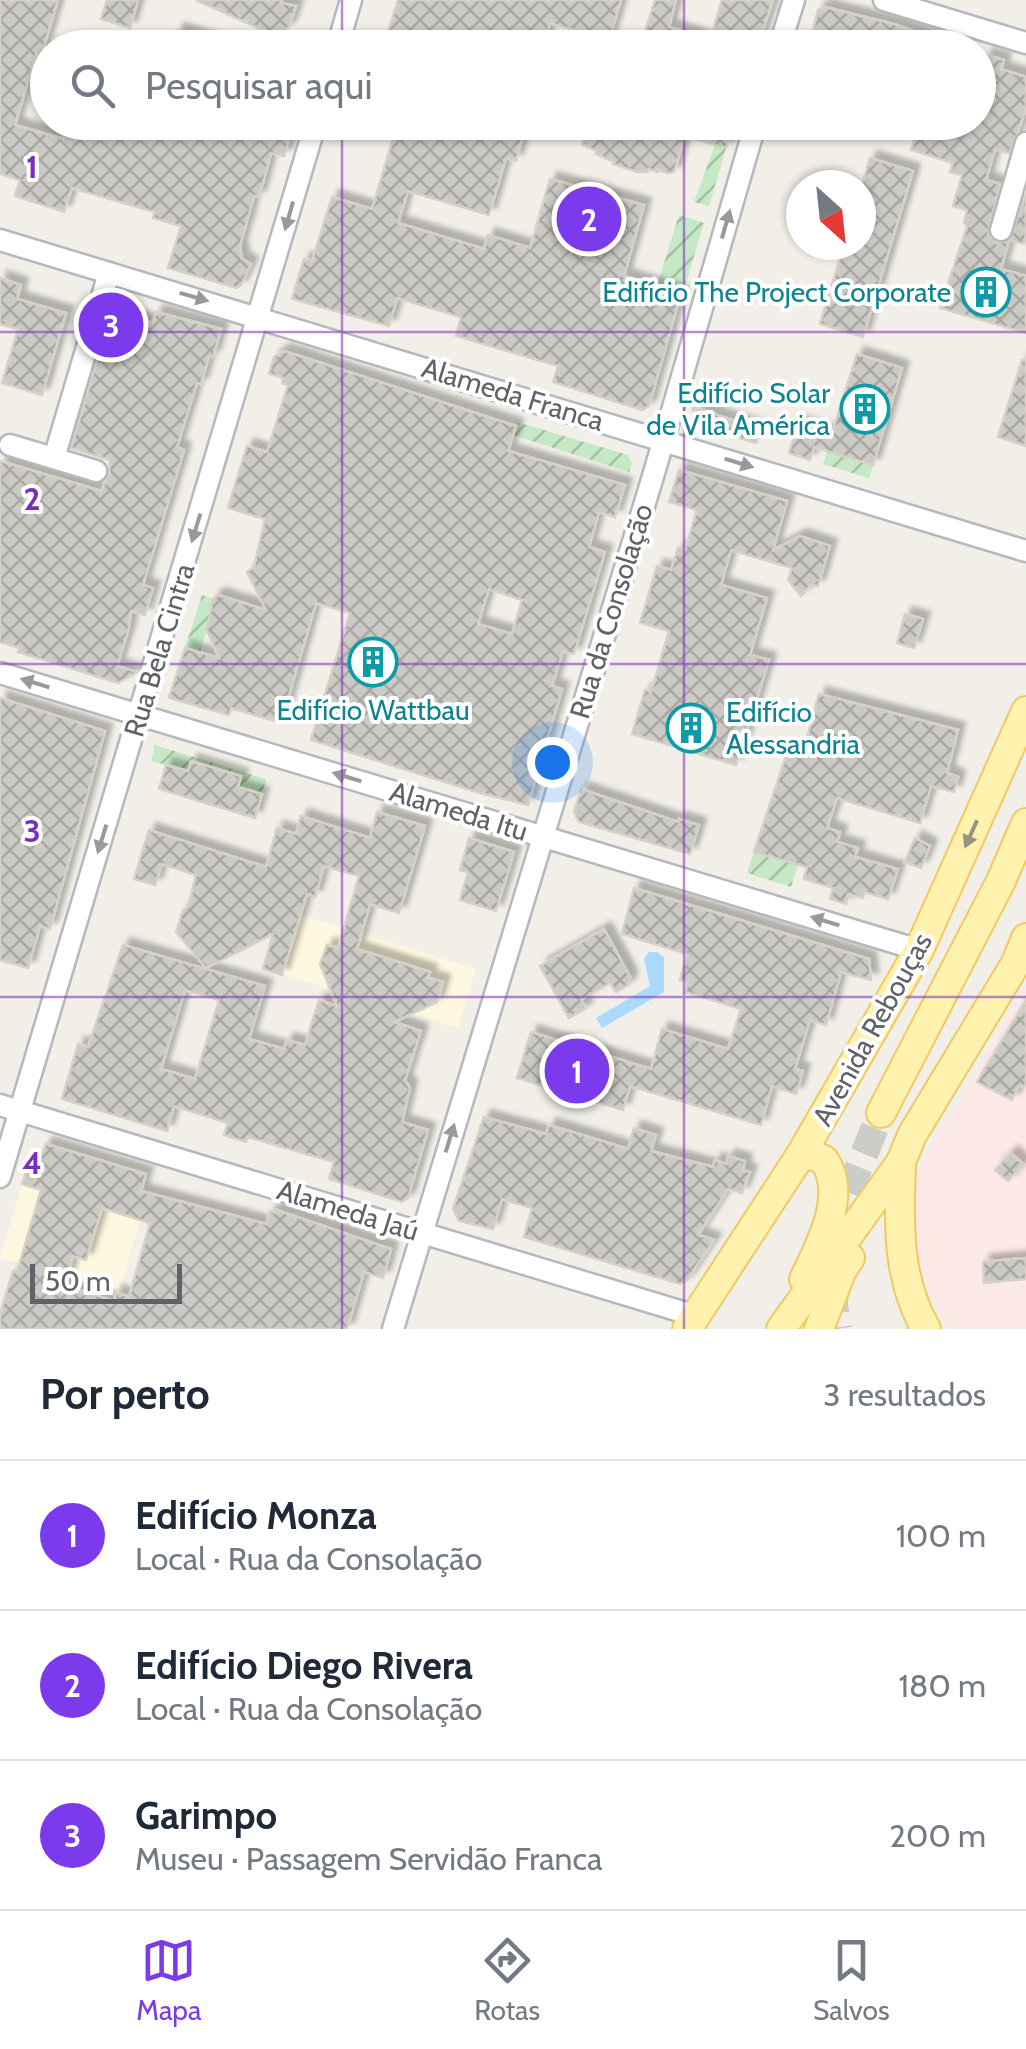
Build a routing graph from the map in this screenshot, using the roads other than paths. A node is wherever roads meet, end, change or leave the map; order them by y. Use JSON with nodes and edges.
{"nodes":[{"id":1,"x":351,"y":0,"type":"edge"},
{"id":2,"x":794,"y":0,"type":"edge"},
{"id":3,"x":884,"y":0,"type":"edge"},
{"id":4,"x":342,"y":30,"type":"edge"},
{"id":5,"x":785,"y":30,"type":"edge"},
{"id":6,"x":983,"y":30,"type":"edge"},
{"id":7,"x":996,"y":34,"type":"edge"},
{"id":8,"x":1026,"y":43,"type":"edge"},
{"id":9,"x":311,"y":140,"type":"edge"},
{"id":10,"x":751,"y":140,"type":"edge"},
{"id":11,"x":1026,"y":143,"type":"edge"},
{"id":12,"x":1001,"y":230,"type":"dead end"},
{"id":13,"x":0,"y":240,"type":"edge"},
{"id":14,"x":109,"y":272,"type":"junction"},
{"id":15,"x":260,"y":316,"type":"junction"},
{"id":16,"x":663,"y":440,"type":"junction"},
{"id":17,"x":10,"y":445,"type":"dead end"},
{"id":18,"x":54,"y":458,"type":"junction"},
{"id":19,"x":96,"y":471,"type":"dead end"},
{"id":20,"x":1026,"y":551,"type":"edge"},
{"id":21,"x":0,"y":672,"type":"edge"},
{"id":22,"x":1026,"y":711,"type":"edge"},
{"id":23,"x":140,"y":714,"type":"junction"},
{"id":24,"x":1026,"y":823,"type":"edge"},
{"id":25,"x":542,"y":836,"type":"junction"},
{"id":26,"x":918,"y":950,"type":"junction"},
{"id":27,"x":1023,"y":951,"type":"edge"},
{"id":28,"x":10,"y":1108,"type":"edge"},
{"id":29,"x":881,"y":1113,"type":"tunnel mouth"},
{"id":30,"x":800,"y":1156,"type":"junction"},
{"id":31,"x":901,"y":1162,"type":"junction"},
{"id":32,"x":0,"y":1177,"type":"edge"},
{"id":33,"x":876,"y":1198,"type":"junction"},
{"id":34,"x":422,"y":1232,"type":"junction"},
{"id":35,"x":691,"y":1323,"type":"edge"},
{"id":36,"x":394,"y":1329,"type":"edge"},
{"id":37,"x":781,"y":1329,"type":"edge"},
{"id":38,"x":819,"y":1329,"type":"edge"},
{"id":39,"x":926,"y":1329,"type":"edge"}],
"edges":[{"from":1,"to":4,"type":"street"},
{"from":2,"to":5,"type":"street"},
{"from":3,"to":6,"type":"street"},
{"from":7,"to":8,"type":"street"},
{"from":9,"to":15,"type":"street","name":"Rua Bela Cintra","one_way":true},
{"from":16,"to":10,"type":"street","name":"Rua da Consolação","one_way":true},
{"from":11,"to":12,"type":"street"},
{"from":13,"to":14,"type":"street","name":"Alameda Franca"},
{"from":14,"to":15,"type":"street","name":"Alameda Franca","one_way":true},
{"from":14,"to":18,"type":"street"},
{"from":15,"to":16,"type":"street","name":"Alameda Franca"},
{"from":15,"to":23,"type":"street","name":"Rua Bela Cintra","one_way":true},
{"from":16,"to":20,"type":"street","name":"Alameda Franca","one_way":true},
{"from":16,"to":25,"type":"street","name":"Rua da Consolação"},
{"from":17,"to":18,"type":"street"},
{"from":18,"to":19,"type":"street"},
{"from":23,"to":21,"type":"street","name":"Alameda Itu","one_way":true},
{"from":22,"to":26,"type":"main road","name":"Avenida Rebouças","one_way":true},
{"from":25,"to":23,"type":"street","name":"Alameda Itu","one_way":true},
{"from":23,"to":28,"type":"street","name":"Rua Bela Cintra","one_way":true},
{"from":24,"to":29,"type":"main road"},
{"from":26,"to":25,"type":"street","name":"Alameda Itu","one_way":true},
{"from":34,"to":25,"type":"street","name":"Rua da Consolação","one_way":true},
{"from":26,"to":30,"type":"main road","name":"Avenida Rebouças"},
{"from":27,"to":31,"type":"main road"},
{"from":28,"to":32,"type":"street","name":"Rua Bela Cintra"},
{"from":28,"to":34,"type":"street","name":"Alameda Jaú"},
{"from":30,"to":35,"type":"main road","name":"Avenida Rebouças"},
{"from":30,"to":37,"type":"main road"},
{"from":31,"to":33,"type":"main road"},
{"from":31,"to":39,"type":"main road"},
{"from":33,"to":37,"type":"main road"},
{"from":33,"to":38,"type":"main road"},
{"from":34,"to":35,"type":"street","name":"Alameda Jaú"},
{"from":34,"to":36,"type":"street","name":"Rua da Consolação"}]}
